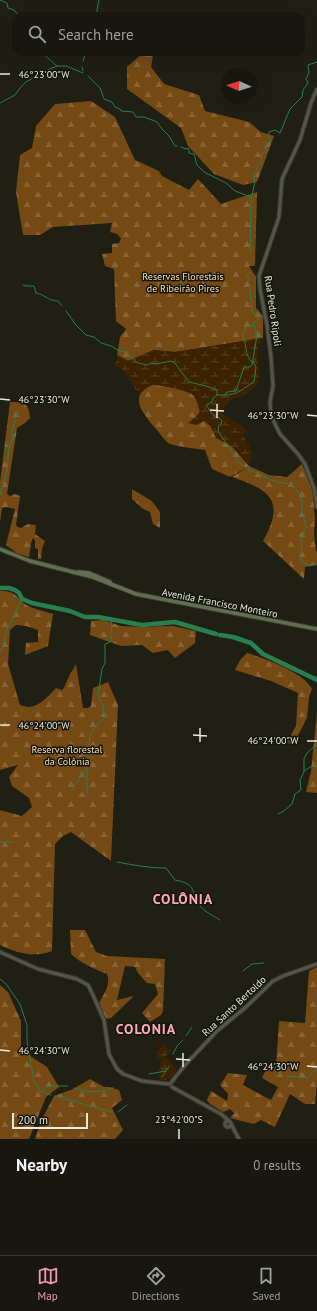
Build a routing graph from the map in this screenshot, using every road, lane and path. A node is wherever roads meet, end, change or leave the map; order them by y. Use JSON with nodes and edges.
{"nodes":[{"id":1,"x":317,"y":89,"type":"edge"},
{"id":2,"x":317,"y":507,"type":"edge"},
{"id":3,"x":0,"y":549,"type":"edge"},
{"id":4,"x":317,"y":629,"type":"edge"},
{"id":5,"x":0,"y":952,"type":"edge"},
{"id":6,"x":317,"y":964,"type":"edge"},
{"id":7,"x":170,"y":1085,"type":"junction"},
{"id":8,"x":221,"y":1114,"type":"junction"},
{"id":9,"x":230,"y":1124,"type":"junction"},
{"id":10,"x":239,"y":1139,"type":"edge"}],
"edges":[{"from":1,"to":2,"type":"street","name":"Rua Pedro Ripoli"},
{"from":3,"to":4,"type":"main road","name":"Avenida Francisco Monteiro"},
{"from":5,"to":7,"type":"street"},
{"from":6,"to":7,"type":"street","name":"Rua Santo Bertoldo"},
{"from":7,"to":8,"type":"street"},
{"from":8,"to":9,"type":"street"},
{"from":8,"to":9,"type":"street"},
{"from":9,"to":10,"type":"street"}]}
